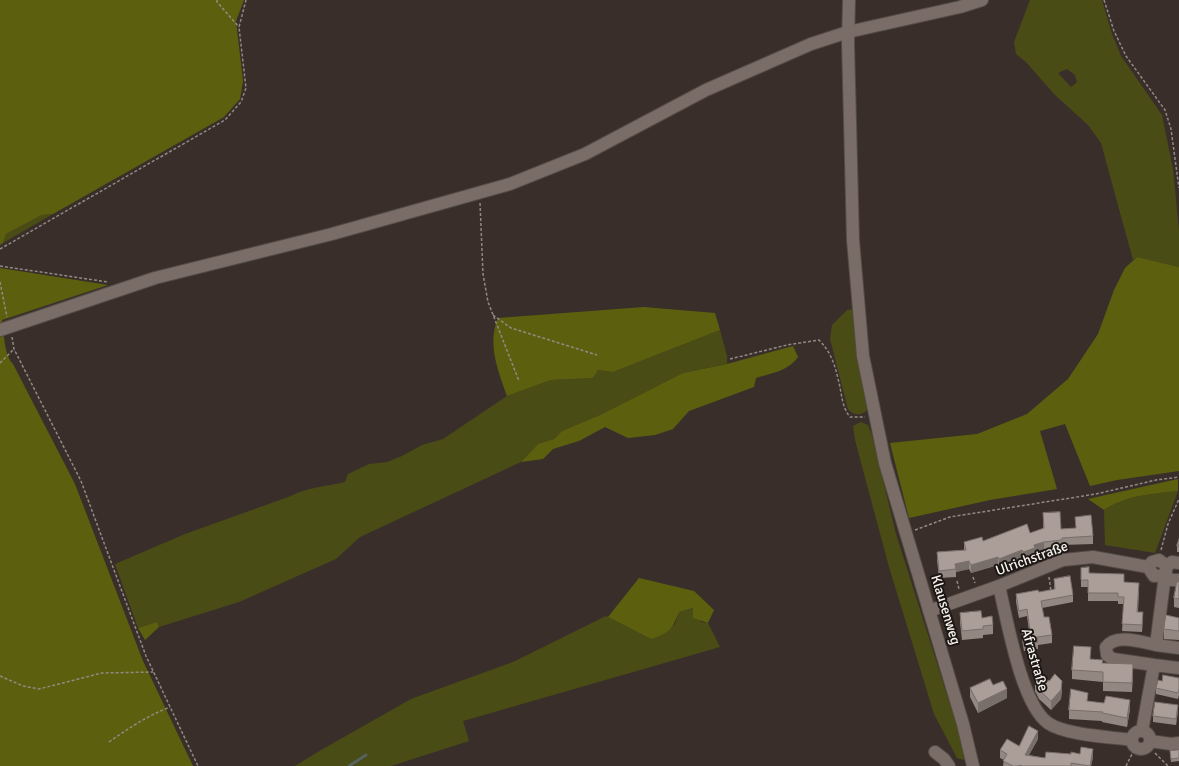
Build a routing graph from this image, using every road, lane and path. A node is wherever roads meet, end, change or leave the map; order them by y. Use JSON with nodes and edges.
{"nodes":[{"id":1,"x":217,"y":0,"type":"edge"},
{"id":2,"x":246,"y":0,"type":"edge"},
{"id":3,"x":849,"y":0,"type":"edge"},
{"id":4,"x":982,"y":0,"type":"edge"},
{"id":5,"x":1104,"y":0,"type":"edge"},
{"id":6,"x":239,"y":27,"type":"junction"},
{"id":7,"x":848,"y":32,"type":"junction"},
{"id":8,"x":1179,"y":188,"type":"edge"},
{"id":9,"x":480,"y":203,"type":"dead end"},
{"id":10,"x":0,"y":249,"type":"edge"},
{"id":11,"x":0,"y":266,"type":"edge"},
{"id":12,"x":0,"y":282,"type":"edge"},
{"id":13,"x":116,"y":290,"type":"junction"},
{"id":14,"x":492,"y":314,"type":"junction"},
{"id":15,"x":7,"y":330,"type":"edge"},
{"id":16,"x":14,"y":349,"type":"junction"},
{"id":17,"x":597,"y":355,"type":"dead end"},
{"id":18,"x":730,"y":358,"type":"dead end"},
{"id":19,"x":0,"y":363,"type":"edge"},
{"id":20,"x":518,"y":381,"type":"dead end"},
{"id":21,"x":874,"y":415,"type":"junction"},
{"id":22,"x":1179,"y":477,"type":"edge"},
{"id":23,"x":1179,"y":499,"type":"edge"},
{"id":24,"x":906,"y":534,"type":"junction"},
{"id":25,"x":1164,"y":566,"type":"edge"},
{"id":26,"x":1179,"y":580,"type":"edge"},
{"id":27,"x":999,"y":586,"type":"junction"},
{"id":28,"x":929,"y":611,"type":"junction"},
{"id":29,"x":1156,"y":645,"type":"junction"},
{"id":30,"x":1179,"y":648,"type":"edge"},
{"id":31,"x":1154,"y":665,"type":"junction"},
{"id":32,"x":1179,"y":668,"type":"edge"},
{"id":33,"x":153,"y":672,"type":"junction"},
{"id":34,"x":0,"y":676,"type":"edge"},
{"id":35,"x":170,"y":707,"type":"junction"},
{"id":36,"x":1142,"y":731,"type":"junction"},
{"id":37,"x":110,"y":742,"type":"dead end"},
{"id":38,"x":1179,"y":743,"type":"edge"},
{"id":39,"x":1134,"y":744,"type":"junction"},
{"id":40,"x":1149,"y":744,"type":"junction"},
{"id":41,"x":935,"y":752,"type":"dead end"},
{"id":42,"x":198,"y":766,"type":"edge"},
{"id":43,"x":948,"y":766,"type":"edge"},
{"id":44,"x":973,"y":766,"type":"edge"},
{"id":45,"x":1126,"y":766,"type":"edge"},
{"id":46,"x":1168,"y":766,"type":"edge"}],
"edges":[{"from":1,"to":6,"type":"path"},
{"from":2,"to":6,"type":"path"},
{"from":3,"to":7,"type":"street","name":"Klausenweg"},
{"from":4,"to":7,"type":"street"},
{"from":5,"to":8,"type":"path"},
{"from":6,"to":10,"type":"path"},
{"from":7,"to":13,"type":"street"},
{"from":7,"to":21,"type":"street","name":"Klausenweg"},
{"from":9,"to":14,"type":"path"},
{"from":11,"to":13,"type":"path"},
{"from":12,"to":15,"type":"path"},
{"from":13,"to":15,"type":"street"},
{"from":14,"to":17,"type":"path"},
{"from":14,"to":20,"type":"path"},
{"from":15,"to":16,"type":"path"},
{"from":16,"to":19,"type":"path"},
{"from":16,"to":33,"type":"path"},
{"from":18,"to":21,"type":"path"},
{"from":21,"to":24,"type":"street","name":"Klausenweg"},
{"from":22,"to":24,"type":"path"},
{"from":23,"to":25,"type":"path"},
{"from":24,"to":28,"type":"street","name":"Klausenweg"},
{"from":25,"to":26,"type":"street","name":"Ulrichstraße"},
{"from":25,"to":27,"type":"street","name":"Ulrichstraße"},
{"from":25,"to":29,"type":"street"},
{"from":27,"to":28,"type":"street","name":"Ulrichstraße"},
{"from":27,"to":39,"type":"street","name":"Afrastraße"},
{"from":28,"to":44,"type":"street","name":"Klausenweg"},
{"from":29,"to":30,"type":"street"},
{"from":29,"to":31,"type":"street"},
{"from":31,"to":32,"type":"street"},
{"from":31,"to":36,"type":"street"},
{"from":33,"to":34,"type":"path"},
{"from":33,"to":35,"type":"path"},
{"from":35,"to":37,"type":"path"},
{"from":35,"to":42,"type":"path"},
{"from":36,"to":39,"type":"street"},
{"from":36,"to":40,"type":"street"},
{"from":38,"to":40,"type":"street","name":"Afrastraße"},
{"from":39,"to":40,"type":"street","name":"Afrastraße"},
{"from":39,"to":45,"type":"path"},
{"from":40,"to":46,"type":"path"},
{"from":41,"to":43,"type":"street"}]}
